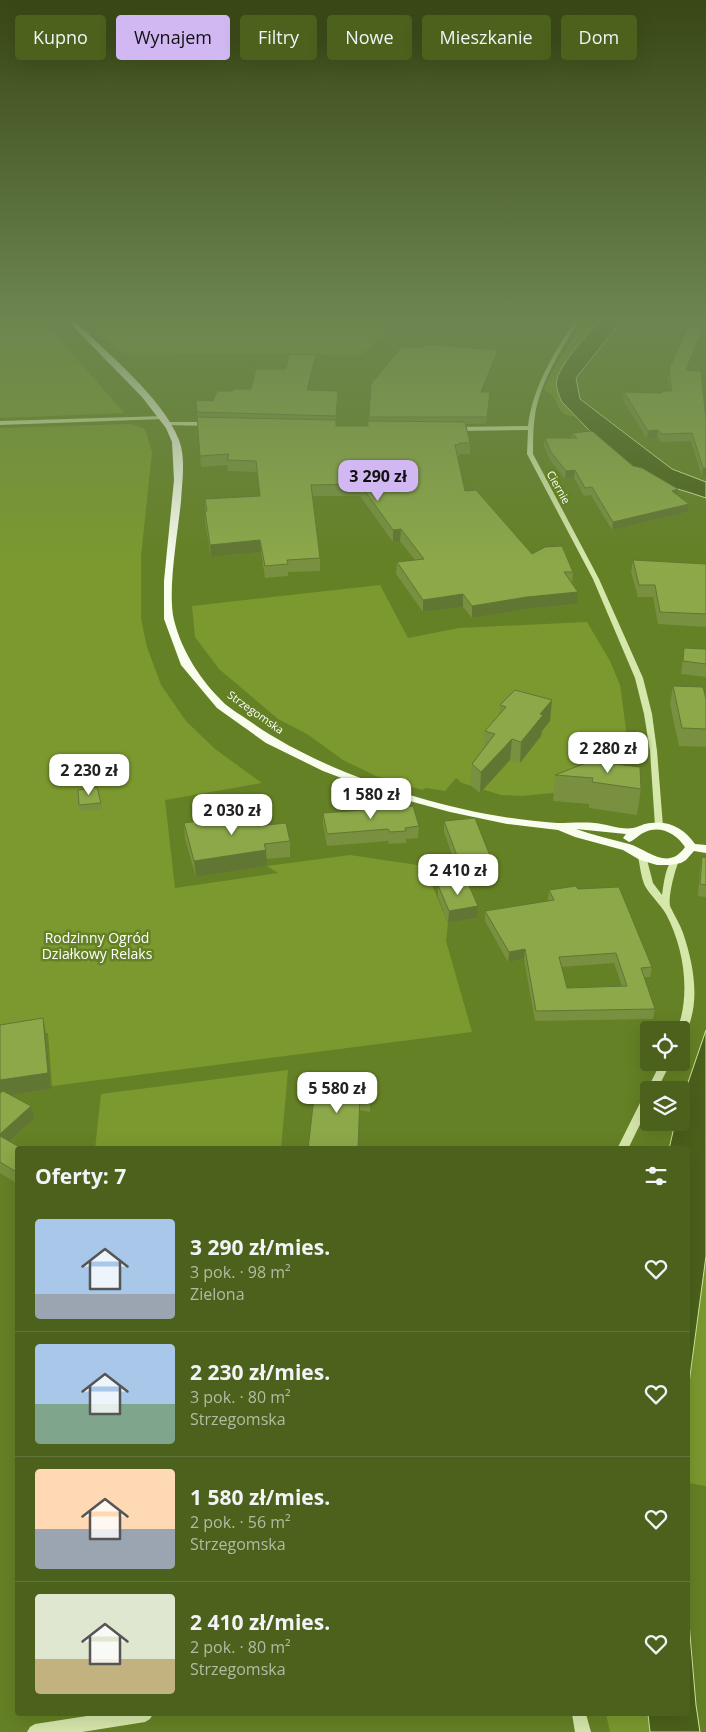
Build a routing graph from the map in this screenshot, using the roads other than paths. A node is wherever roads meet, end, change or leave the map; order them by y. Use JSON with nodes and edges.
{"nodes":[{"id":1,"x":146,"y":400,"type":"edge"},
{"id":2,"x":534,"y":400,"type":"edge"},
{"id":3,"x":165,"y":420,"type":"junction"},
{"id":4,"x":0,"y":423,"type":"edge"},
{"id":5,"x":212,"y":424,"type":"edge"},
{"id":6,"x":529,"y":428,"type":"junction"},
{"id":7,"x":445,"y":429,"type":"edge"},
{"id":8,"x":555,"y":826,"type":"junction"},
{"id":9,"x":659,"y":826,"type":"junction"},
{"id":10,"x":634,"y":832,"type":"junction"},
{"id":11,"x":691,"y":847,"type":"junction"},
{"id":12,"x":630,"y":848,"type":"junction"},
{"id":13,"x":706,"y":850,"type":"edge"},
{"id":14,"x":642,"y":856,"type":"junction"},
{"id":15,"x":675,"y":860,"type":"junction"},
{"id":16,"x":665,"y":904,"type":"junction"},
{"id":17,"x":683,"y":1021,"type":"edge"},
{"id":18,"x":640,"y":1114,"type":"edge"},
{"id":19,"x":624,"y":1146,"type":"edge"},
{"id":20,"x":133,"y":1716,"type":"edge"},
{"id":21,"x":579,"y":1716,"type":"edge"},
{"id":22,"x":35,"y":1732,"type":"edge"},
{"id":23,"x":583,"y":1732,"type":"edge"}],
"edges":[{"from":1,"to":3,"type":"main road","name":"Strzegomska"},
{"from":2,"to":6,"type":"street","name":"Ciernie"},
{"from":3,"to":4,"type":"street"},
{"from":3,"to":5,"type":"street"},
{"from":3,"to":8,"type":"main road","name":"Strzegomska"},
{"from":6,"to":7,"type":"street"},
{"from":6,"to":9,"type":"street","name":"Ciernie"},
{"from":8,"to":10,"type":"main road","name":"Strzegomska"},
{"from":8,"to":12,"type":"main road","name":"Strzegomska"},
{"from":9,"to":10,"type":"main road"},
{"from":9,"to":11,"type":"main road"},
{"from":10,"to":12,"type":"main road"},
{"from":11,"to":13,"type":"main road"},
{"from":11,"to":15,"type":"main road"},
{"from":12,"to":14,"type":"main road","name":"Strzegomska"},
{"from":14,"to":15,"type":"main road"},
{"from":14,"to":16,"type":"street"},
{"from":15,"to":16,"type":"street"},
{"from":16,"to":17,"type":"street"},
{"from":18,"to":19,"type":"street"},
{"from":20,"to":22,"type":"street"},
{"from":21,"to":23,"type":"street"}]}
